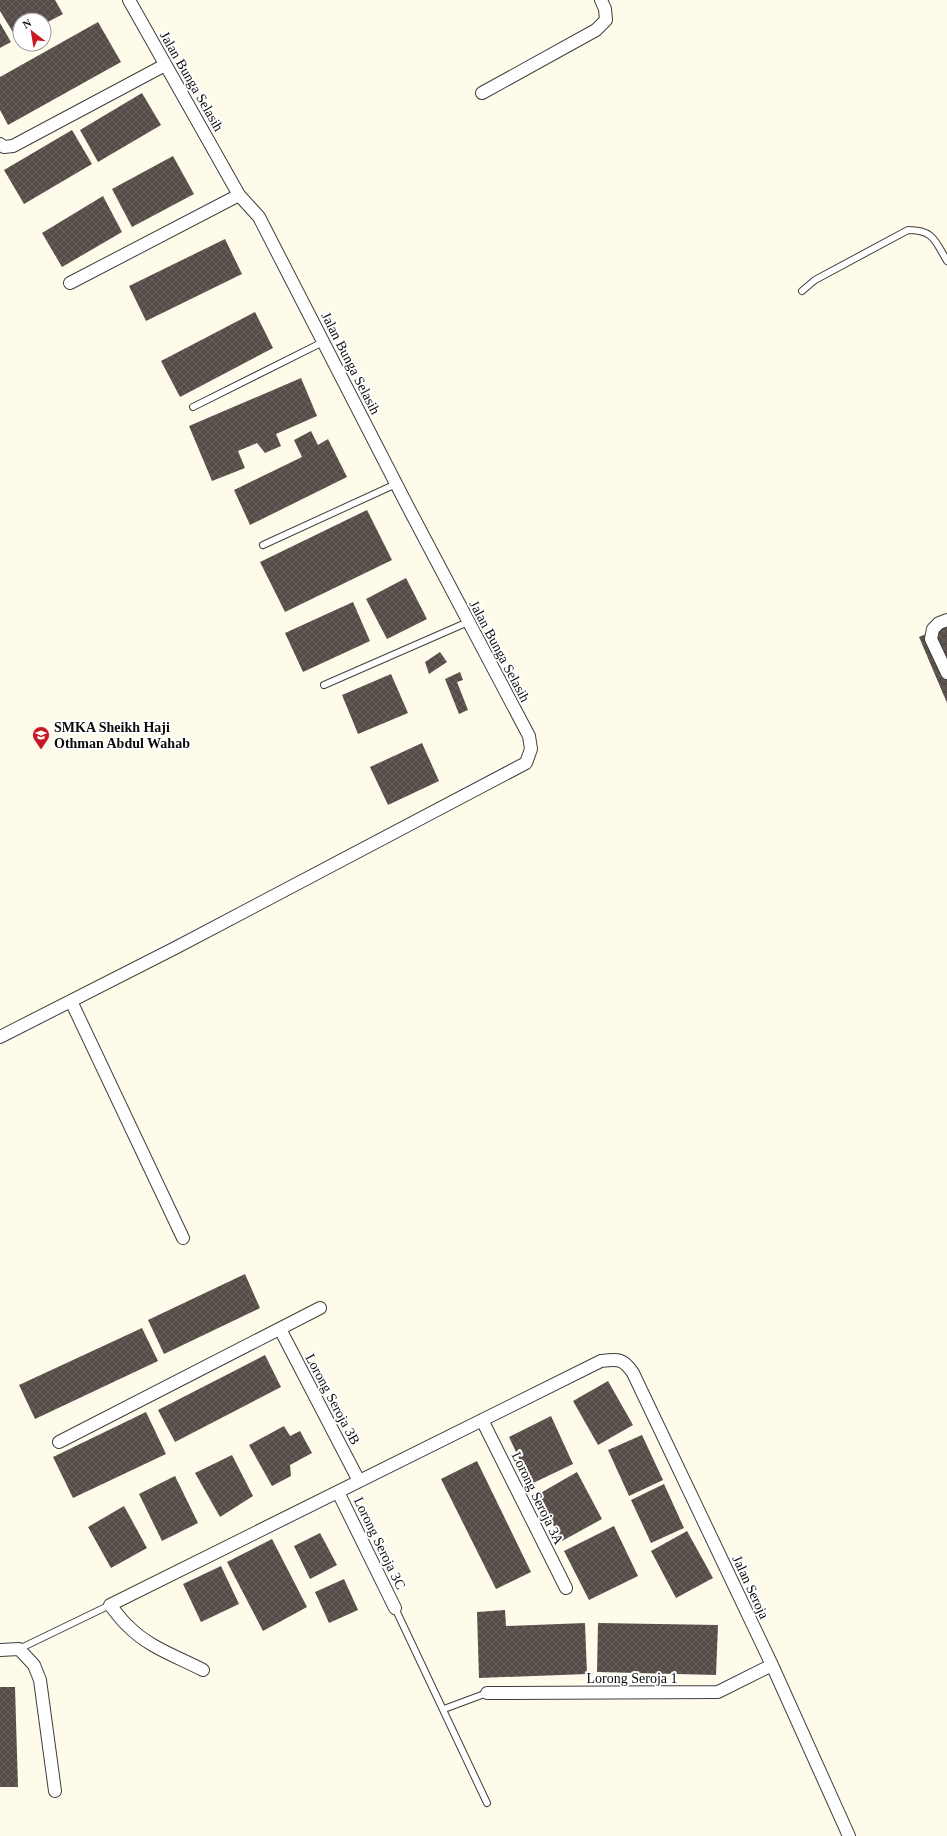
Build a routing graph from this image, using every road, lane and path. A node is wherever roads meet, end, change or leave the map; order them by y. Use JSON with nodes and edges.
{"nodes":[{"id":1,"x":129,"y":0,"type":"edge"},
{"id":2,"x":601,"y":0,"type":"edge"},
{"id":3,"x":166,"y":65,"type":"junction"},
{"id":4,"x":482,"y":93,"type":"dead end"},
{"id":5,"x":0,"y":144,"type":"edge"},
{"id":6,"x":240,"y":195,"type":"junction"},
{"id":7,"x":947,"y":261,"type":"edge"},
{"id":8,"x":70,"y":283,"type":"dead end"},
{"id":9,"x":802,"y":292,"type":"dead end"},
{"id":10,"x":323,"y":342,"type":"junction"},
{"id":11,"x":193,"y":407,"type":"dead end"},
{"id":12,"x":396,"y":484,"type":"junction"},
{"id":13,"x":263,"y":545,"type":"dead end"},
{"id":14,"x":947,"y":620,"type":"edge"},
{"id":15,"x":468,"y":622,"type":"junction"},
{"id":16,"x":947,"y":673,"type":"edge"},
{"id":17,"x":324,"y":685,"type":"dead end"},
{"id":18,"x":71,"y":1001,"type":"junction"},
{"id":19,"x":0,"y":1037,"type":"edge"},
{"id":20,"x":182,"y":1238,"type":"dead end"},
{"id":21,"x":320,"y":1308,"type":"dead end"},
{"id":22,"x":280,"y":1330,"type":"junction"},
{"id":23,"x":482,"y":1420,"type":"junction"},
{"id":24,"x":59,"y":1442,"type":"dead end"},
{"id":25,"x":359,"y":1482,"type":"junction"},
{"id":26,"x":338,"y":1492,"type":"junction"},
{"id":27,"x":566,"y":1588,"type":"dead end"},
{"id":28,"x":110,"y":1605,"type":"junction"},
{"id":29,"x":395,"y":1608,"type":"joint"},
{"id":30,"x":19,"y":1649,"type":"junction"},
{"id":31,"x":0,"y":1650,"type":"edge"},
{"id":32,"x":772,"y":1665,"type":"junction"},
{"id":33,"x":203,"y":1670,"type":"dead end"},
{"id":34,"x":487,"y":1693,"type":"joint"},
{"id":35,"x":444,"y":1709,"type":"junction"},
{"id":36,"x":55,"y":1791,"type":"dead end"},
{"id":37,"x":487,"y":1803,"type":"dead end"},
{"id":38,"x":849,"y":1836,"type":"edge"}],
"edges":[{"from":1,"to":3,"type":"street","name":"Jalan Bunga Selasih"},
{"from":2,"to":4,"type":"street"},
{"from":3,"to":5,"type":"street"},
{"from":3,"to":6,"type":"street","name":"Jalan Bunga Selasih"},
{"from":6,"to":8,"type":"street"},
{"from":6,"to":10,"type":"street","name":"Jalan Bunga Selasih"},
{"from":7,"to":9,"type":"lane"},
{"from":10,"to":11,"type":"lane"},
{"from":10,"to":12,"type":"street","name":"Jalan Bunga Selasih"},
{"from":12,"to":13,"type":"lane"},
{"from":12,"to":15,"type":"street","name":"Jalan Bunga Selasih"},
{"from":14,"to":16,"type":"street"},
{"from":15,"to":17,"type":"lane"},
{"from":15,"to":18,"type":"street","name":"Jalan Bunga Selasih"},
{"from":18,"to":19,"type":"street"},
{"from":18,"to":20,"type":"street"},
{"from":21,"to":22,"type":"street"},
{"from":22,"to":24,"type":"street"},
{"from":22,"to":25,"type":"street","name":"Lorong Seroja 3B"},
{"from":23,"to":25,"type":"street"},
{"from":23,"to":27,"type":"street","name":"Lorong Seroja 3A"},
{"from":23,"to":32,"type":"street","name":"Jalan Seroja"},
{"from":25,"to":26,"type":"street"},
{"from":26,"to":28,"type":"street"},
{"from":26,"to":29,"type":"street","name":"Lorong Seroja 3C"},
{"from":28,"to":30,"type":"lane"},
{"from":28,"to":33,"type":"street"},
{"from":29,"to":35,"type":"lane"},
{"from":30,"to":31,"type":"street"},
{"from":30,"to":36,"type":"street"},
{"from":32,"to":34,"type":"street","name":"Lorong Seroja 1"},
{"from":32,"to":38,"type":"street","name":"Jalan Seroja"},
{"from":34,"to":35,"type":"lane"},
{"from":35,"to":37,"type":"lane"}]}
